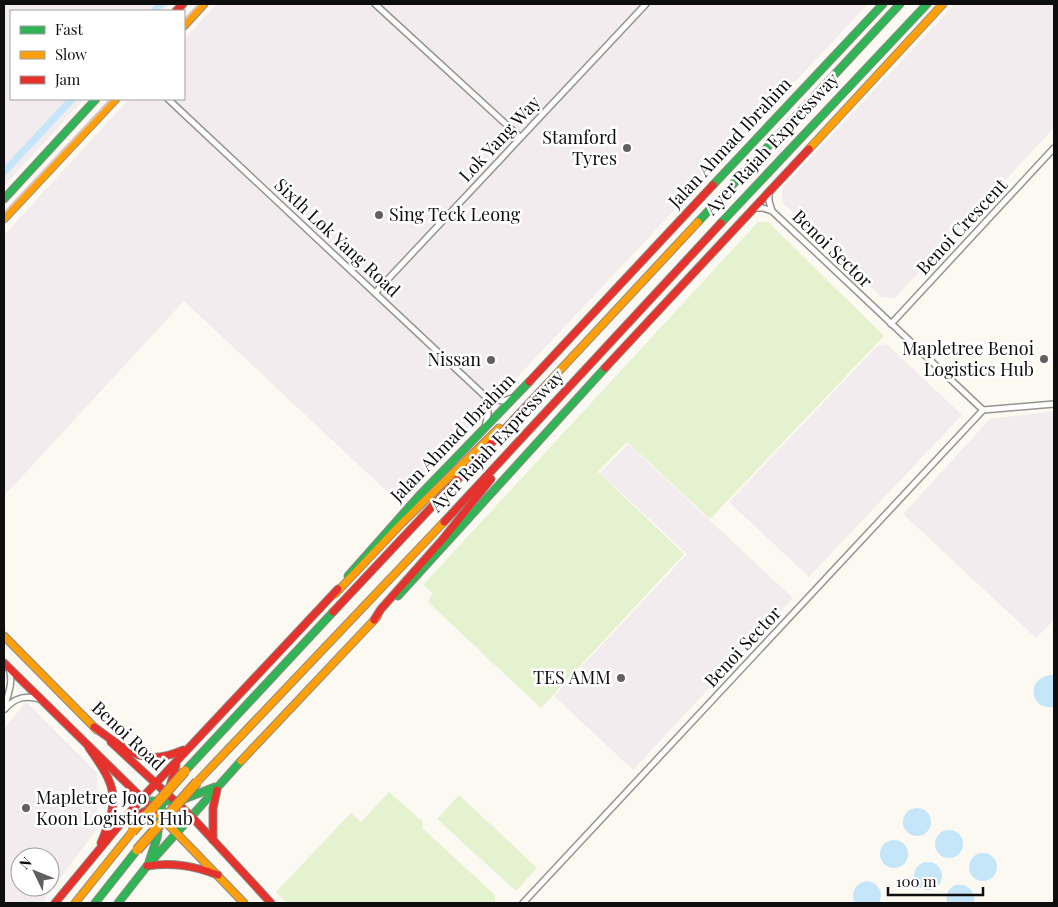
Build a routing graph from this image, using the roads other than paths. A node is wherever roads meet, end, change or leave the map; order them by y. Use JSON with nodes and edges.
{"nodes":[{"id":1,"x":204,"y":4,"type":"edge"},
{"id":2,"x":375,"y":4,"type":"edge"},
{"id":3,"x":646,"y":4,"type":"edge"},
{"id":4,"x":883,"y":4,"type":"edge"},
{"id":5,"x":900,"y":4,"type":"edge"},
{"id":6,"x":927,"y":4,"type":"edge"},
{"id":7,"x":943,"y":4,"type":"edge"},
{"id":8,"x":185,"y":25,"type":"edge"},
{"id":9,"x":95,"y":100,"type":"edge"},
{"id":10,"x":115,"y":100,"type":"edge"},
{"id":11,"x":169,"y":100,"type":"edge"},
{"id":12,"x":520,"y":137,"type":"junction"},
{"id":13,"x":1054,"y":148,"type":"edge"},
{"id":14,"x":769,"y":192,"type":"junction"},
{"id":15,"x":4,"y":200,"type":"edge"},
{"id":16,"x":753,"y":208,"type":"junction"},
{"id":17,"x":772,"y":210,"type":"junction"},
{"id":18,"x":4,"y":219,"type":"edge"},
{"id":19,"x":375,"y":293,"type":"junction"},
{"id":20,"x":891,"y":324,"type":"junction"},
{"id":21,"x":517,"y":395,"type":"junction"},
{"id":22,"x":535,"y":397,"type":"junction"},
{"id":23,"x":487,"y":398,"type":"junction"},
{"id":24,"x":1054,"y":404,"type":"edge"},
{"id":25,"x":983,"y":410,"type":"junction"},
{"id":26,"x":484,"y":428,"type":"junction"},
{"id":27,"x":496,"y":467,"type":"junction"},
{"id":28,"x":335,"y":594,"type":"junction"},
{"id":29,"x":374,"y":620,"type":"junction"},
{"id":30,"x":4,"y":636,"type":"edge"},
{"id":31,"x":6,"y":666,"type":"edge"},
{"id":32,"x":40,"y":700,"type":"junction"},
{"id":33,"x":4,"y":710,"type":"edge"},
{"id":34,"x":94,"y":727,"type":"junction"},
{"id":35,"x":190,"y":746,"type":"junction"},
{"id":36,"x":89,"y":748,"type":"junction"},
{"id":37,"x":179,"y":758,"type":"junction"},
{"id":38,"x":156,"y":784,"type":"junction"},
{"id":39,"x":219,"y":785,"type":"junction"},
{"id":40,"x":143,"y":800,"type":"junction"},
{"id":41,"x":168,"y":801,"type":"junction"},
{"id":42,"x":152,"y":809,"type":"junction"},
{"id":43,"x":191,"y":816,"type":"junction"},
{"id":44,"x":123,"y":821,"type":"junction"},
{"id":45,"x":164,"y":821,"type":"junction"},
{"id":46,"x":176,"y":832,"type":"junction"},
{"id":47,"x":213,"y":840,"type":"junction"},
{"id":48,"x":97,"y":852,"type":"junction"},
{"id":49,"x":147,"y":866,"type":"junction"},
{"id":50,"x":218,"y":875,"type":"junction"},
{"id":51,"x":55,"y":903,"type":"edge"},
{"id":52,"x":75,"y":903,"type":"edge"},
{"id":53,"x":95,"y":903,"type":"edge"},
{"id":54,"x":118,"y":903,"type":"edge"},
{"id":55,"x":244,"y":903,"type":"edge"},
{"id":56,"x":271,"y":903,"type":"edge"},
{"id":57,"x":523,"y":903,"type":"edge"}],
"edges":[{"from":1,"to":8,"type":"main road"},
{"from":2,"to":12,"type":"street"},
{"from":3,"to":12,"type":"street","name":"Lok Yang Way"},
{"from":4,"to":21,"type":"main road","name":"Jalan Ahmad Ibrahim"},
{"from":5,"to":22,"type":"main road","name":"Ayer Rajah Expressway"},
{"from":6,"to":27,"type":"main road","name":"Ayer Rajah Expressway"},
{"from":7,"to":14,"type":"main road"},
{"from":9,"to":15,"type":"main road"},
{"from":10,"to":18,"type":"main road"},
{"from":11,"to":19,"type":"street","name":"Sixth Lok Yang Road"},
{"from":12,"to":19,"type":"street","name":"Lok Yang Way"},
{"from":13,"to":20,"type":"street","name":"Benoi Crescent"},
{"from":14,"to":16,"type":"main road"},
{"from":14,"to":17,"type":"street","name":"Benoi Sector"},
{"from":16,"to":17,"type":"street","name":"Benoi Sector"},
{"from":16,"to":29,"type":"main road"},
{"from":17,"to":20,"type":"street","name":"Benoi Sector"},
{"from":19,"to":23,"type":"street","name":"Sixth Lok Yang Road"},
{"from":20,"to":25,"type":"street","name":"Benoi Sector"},
{"from":21,"to":23,"type":"street"},
{"from":21,"to":26,"type":"main road","name":"Jalan Ahmad Ibrahim"},
{"from":22,"to":28,"type":"main road"},
{"from":22,"to":52,"type":"main road","name":"Ayer Rajah Expressway","bridge":true},
{"from":23,"to":26,"type":"street"},
{"from":24,"to":25,"type":"street"},
{"from":25,"to":57,"type":"street","name":"Benoi Sector"},
{"from":26,"to":28,"type":"main road","name":"Jalan Ahmad Ibrahim"},
{"from":27,"to":29,"type":"main road"},
{"from":27,"to":53,"type":"main road","name":"Ayer Rajah Expressway","bridge":true},
{"from":28,"to":35,"type":"main road","name":"Jalan Ahmad Ibrahim"},
{"from":29,"to":39,"type":"main road"},
{"from":30,"to":34,"type":"main road","name":"Benoi Road"},
{"from":31,"to":32,"type":"main road","name":"Benoi Road"},
{"from":31,"to":33,"type":"street"},
{"from":32,"to":33,"type":"street"},
{"from":32,"to":36,"type":"main road","name":"Benoi Road"},
{"from":34,"to":35,"type":"main road"},
{"from":34,"to":38,"type":"main road","name":"Benoi Road"},
{"from":35,"to":37,"type":"main road","name":"Jalan Ahmad Ibrahim"},
{"from":36,"to":40,"type":"main road","name":"Benoi Road"},
{"from":36,"to":48,"type":"main road"},
{"from":37,"to":38,"type":"main road","name":"Jalan Ahmad Ibrahim"},
{"from":37,"to":41,"type":"main road"},
{"from":38,"to":40,"type":"main road","name":"Jalan Ahmad Ibrahim"},
{"from":38,"to":41,"type":"main road","name":"Benoi Road"},
{"from":39,"to":41,"type":"main road"},
{"from":39,"to":43,"type":"main road"},
{"from":39,"to":47,"type":"main road"},
{"from":40,"to":41,"type":"main road"},
{"from":40,"to":42,"type":"main road","name":"Benoi Road"},
{"from":40,"to":44,"type":"main road","name":"Jalan Ahmad Ibrahim"},
{"from":41,"to":42,"type":"main road"},
{"from":41,"to":43,"type":"main road","name":"Benoi Road"},
{"from":41,"to":45,"type":"main road"},
{"from":42,"to":44,"type":"main road"},
{"from":42,"to":45,"type":"main road","name":"Benoi Road"},
{"from":43,"to":46,"type":"main road"},
{"from":43,"to":47,"type":"main road","name":"Benoi Road"},
{"from":44,"to":48,"type":"main road","name":"Jalan Ahmad Ibrahim"},
{"from":45,"to":46,"type":"main road","name":"Benoi Road"},
{"from":45,"to":49,"type":"main road"},
{"from":46,"to":49,"type":"main road"},
{"from":46,"to":50,"type":"main road","name":"Benoi Road"},
{"from":47,"to":56,"type":"main road","name":"Benoi Road"},
{"from":48,"to":51,"type":"main road","name":"Jalan Ahmad Ibrahim"},
{"from":49,"to":50,"type":"main road"},
{"from":49,"to":54,"type":"main road"},
{"from":50,"to":55,"type":"main road","name":"Benoi Road"}]}
